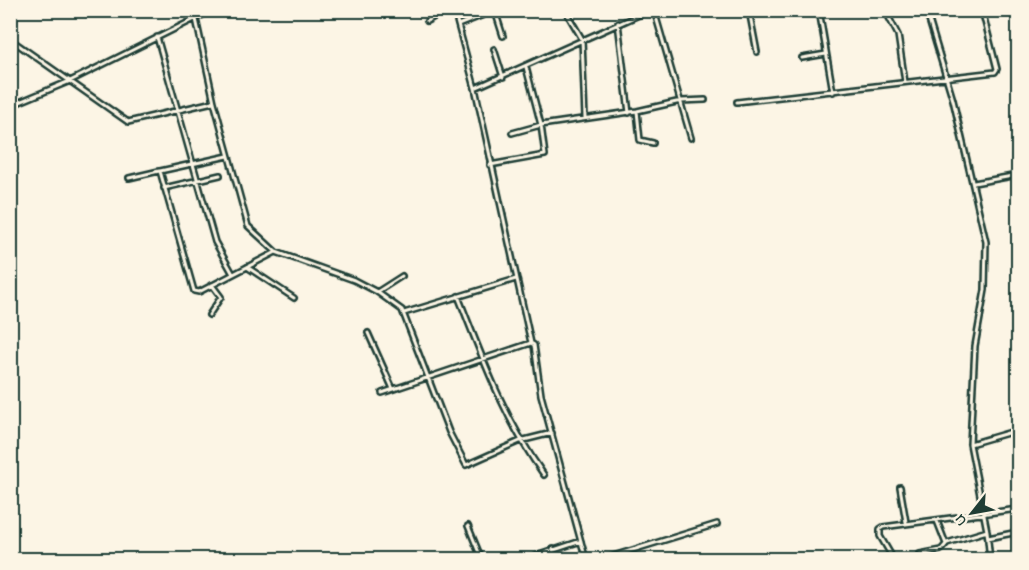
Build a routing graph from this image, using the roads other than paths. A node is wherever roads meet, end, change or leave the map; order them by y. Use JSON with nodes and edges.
{"nodes":[{"id":1,"x":213,"y":10,"type":"edge"},
{"id":2,"x":447,"y":10,"type":"edge"},
{"id":3,"x":454,"y":10,"type":"edge"},
{"id":4,"x":565,"y":10,"type":"edge"},
{"id":5,"x":652,"y":10,"type":"edge"},
{"id":6,"x":749,"y":10,"type":"edge"},
{"id":7,"x":819,"y":10,"type":"edge"},
{"id":8,"x":885,"y":10,"type":"edge"},
{"id":9,"x":926,"y":10,"type":"edge"},
{"id":10,"x":495,"y":11,"type":"edge"},
{"id":11,"x":983,"y":11,"type":"edge"},
{"id":12,"x":196,"y":19,"type":"junction"},
{"id":13,"x":428,"y":21,"type":"dead end"},
{"id":14,"x":618,"y":23,"type":"junction"},
{"id":15,"x":458,"y":25,"type":"junction"},
{"id":16,"x":503,"y":36,"type":"dead end"},
{"id":17,"x":157,"y":37,"type":"junction"},
{"id":18,"x":10,"y":39,"type":"edge"},
{"id":19,"x":582,"y":42,"type":"junction"},
{"id":20,"x":495,"y":50,"type":"dead end"},
{"id":21,"x":757,"y":52,"type":"dead end"},
{"id":22,"x":826,"y":54,"type":"junction"},
{"id":23,"x":802,"y":58,"type":"dead end"},
{"id":24,"x":526,"y":67,"type":"junction"},
{"id":25,"x":503,"y":77,"type":"junction"},
{"id":26,"x":946,"y":79,"type":"junction"},
{"id":27,"x":70,"y":81,"type":"junction"},
{"id":28,"x":905,"y":82,"type":"junction"},
{"id":29,"x":475,"y":88,"type":"junction"},
{"id":30,"x":833,"y":92,"type":"junction"},
{"id":31,"x":705,"y":100,"type":"dead end"},
{"id":32,"x":681,"y":101,"type":"junction"},
{"id":33,"x":214,"y":102,"type":"junction"},
{"id":34,"x":737,"y":102,"type":"dead end"},
{"id":35,"x":10,"y":106,"type":"edge"},
{"id":36,"x":178,"y":110,"type":"junction"},
{"id":37,"x":637,"y":111,"type":"junction"},
{"id":38,"x":629,"y":112,"type":"junction"},
{"id":39,"x":585,"y":119,"type":"junction"},
{"id":40,"x":541,"y":125,"type":"junction"},
{"id":41,"x":512,"y":133,"type":"dead end"},
{"id":42,"x":691,"y":138,"type":"dead end"},
{"id":43,"x":653,"y":143,"type":"dead end"},
{"id":44,"x":228,"y":156,"type":"junction"},
{"id":45,"x":193,"y":164,"type":"junction"},
{"id":46,"x":490,"y":165,"type":"junction"},
{"id":47,"x":160,"y":171,"type":"junction"},
{"id":48,"x":220,"y":175,"type":"dead end"},
{"id":49,"x":1018,"y":175,"type":"edge"},
{"id":50,"x":129,"y":178,"type":"dead end"},
{"id":51,"x":197,"y":179,"type":"junction"},
{"id":52,"x":974,"y":183,"type":"junction"},
{"id":53,"x":164,"y":188,"type":"junction"},
{"id":54,"x":276,"y":252,"type":"junction"},
{"id":55,"x":248,"y":267,"type":"junction"},
{"id":56,"x":233,"y":274,"type":"junction"},
{"id":57,"x":402,"y":276,"type":"dead end"},
{"id":58,"x":516,"y":279,"type":"junction"},
{"id":59,"x":212,"y":285,"type":"junction"},
{"id":60,"x":377,"y":292,"type":"junction"},
{"id":61,"x":458,"y":296,"type":"junction"},
{"id":62,"x":294,"y":298,"type":"dead end"},
{"id":63,"x":404,"y":313,"type":"junction"},
{"id":64,"x":209,"y":315,"type":"dead end"},
{"id":65,"x":368,"y":333,"type":"dead end"},
{"id":66,"x":531,"y":343,"type":"junction"},
{"id":67,"x":483,"y":359,"type":"junction"},
{"id":68,"x":428,"y":380,"type":"junction"},
{"id":69,"x":393,"y":389,"type":"junction"},
{"id":70,"x":382,"y":393,"type":"dead end"},
{"id":71,"x":1018,"y":430,"type":"edge"},
{"id":72,"x":552,"y":433,"type":"junction"},
{"id":73,"x":520,"y":441,"type":"junction"},
{"id":74,"x":970,"y":444,"type":"junction"},
{"id":75,"x":544,"y":476,"type":"dead end"},
{"id":76,"x":900,"y":487,"type":"dead end"},
{"id":77,"x":1018,"y":509,"type":"edge"},
{"id":78,"x":984,"y":514,"type":"junction"},
{"id":79,"x":936,"y":520,"type":"junction"},
{"id":80,"x":906,"y":522,"type":"junction"},
{"id":81,"x":717,"y":524,"type":"dead end"},
{"id":82,"x":468,"y":526,"type":"dead end"},
{"id":83,"x":987,"y":531,"type":"junction"},
{"id":84,"x":1018,"y":532,"type":"edge"},
{"id":85,"x":988,"y":538,"type":"junction"},
{"id":86,"x":581,"y":541,"type":"junction"},
{"id":87,"x":945,"y":544,"type":"junction"},
{"id":88,"x":554,"y":549,"type":"junction"},
{"id":89,"x":920,"y":554,"type":"dead end"},
{"id":90,"x":482,"y":560,"type":"edge"},
{"id":91,"x":524,"y":560,"type":"edge"},
{"id":92,"x":556,"y":560,"type":"edge"},
{"id":93,"x":586,"y":560,"type":"edge"},
{"id":94,"x":600,"y":560,"type":"edge"},
{"id":95,"x":894,"y":560,"type":"edge"},
{"id":96,"x":990,"y":560,"type":"edge"}],
"edges":[{"from":1,"to":12,"type":"street"},
{"from":2,"to":13,"type":"street"},
{"from":3,"to":15,"type":"street"},
{"from":4,"to":19,"type":"street"},
{"from":5,"to":14,"type":"street"},
{"from":5,"to":32,"type":"street"},
{"from":6,"to":21,"type":"street"},
{"from":7,"to":22,"type":"street"},
{"from":8,"to":28,"type":"street"},
{"from":9,"to":26,"type":"street"},
{"from":10,"to":15,"type":"street"},
{"from":10,"to":16,"type":"street"},
{"from":11,"to":26,"type":"street"},
{"from":12,"to":17,"type":"street"},
{"from":12,"to":33,"type":"street"},
{"from":14,"to":19,"type":"street"},
{"from":14,"to":38,"type":"street"},
{"from":15,"to":29,"type":"street"},
{"from":17,"to":27,"type":"street"},
{"from":17,"to":36,"type":"street"},
{"from":18,"to":27,"type":"street"},
{"from":19,"to":24,"type":"street"},
{"from":19,"to":39,"type":"street"},
{"from":20,"to":25,"type":"street"},
{"from":22,"to":23,"type":"street"},
{"from":22,"to":30,"type":"street"},
{"from":24,"to":25,"type":"street"},
{"from":24,"to":40,"type":"street"},
{"from":25,"to":29,"type":"street"},
{"from":26,"to":28,"type":"street"},
{"from":26,"to":52,"type":"street"},
{"from":27,"to":35,"type":"street"},
{"from":27,"to":36,"type":"street"},
{"from":28,"to":30,"type":"street"},
{"from":29,"to":46,"type":"street"},
{"from":30,"to":34,"type":"street"},
{"from":31,"to":32,"type":"street"},
{"from":32,"to":37,"type":"street"},
{"from":32,"to":42,"type":"street"},
{"from":33,"to":36,"type":"street"},
{"from":33,"to":44,"type":"street"},
{"from":36,"to":45,"type":"street"},
{"from":37,"to":38,"type":"street"},
{"from":37,"to":43,"type":"street"},
{"from":38,"to":39,"type":"street"},
{"from":39,"to":40,"type":"street"},
{"from":40,"to":41,"type":"street"},
{"from":40,"to":46,"type":"street"},
{"from":44,"to":45,"type":"street"},
{"from":44,"to":54,"type":"street"},
{"from":45,"to":47,"type":"street"},
{"from":45,"to":51,"type":"street"},
{"from":46,"to":58,"type":"street"},
{"from":47,"to":50,"type":"street"},
{"from":47,"to":53,"type":"street"},
{"from":48,"to":51,"type":"street"},
{"from":49,"to":52,"type":"street"},
{"from":51,"to":53,"type":"street"},
{"from":51,"to":56,"type":"street"},
{"from":52,"to":74,"type":"street"},
{"from":53,"to":59,"type":"street"},
{"from":54,"to":55,"type":"street"},
{"from":54,"to":60,"type":"street"},
{"from":55,"to":56,"type":"street"},
{"from":55,"to":62,"type":"street"},
{"from":56,"to":59,"type":"street"},
{"from":57,"to":60,"type":"street"},
{"from":58,"to":61,"type":"street"},
{"from":58,"to":66,"type":"street"},
{"from":59,"to":64,"type":"street"},
{"from":60,"to":63,"type":"street"},
{"from":61,"to":63,"type":"street"},
{"from":61,"to":67,"type":"street"},
{"from":63,"to":68,"type":"street"},
{"from":65,"to":69,"type":"street"},
{"from":66,"to":67,"type":"street"},
{"from":66,"to":72,"type":"street"},
{"from":67,"to":68,"type":"street"},
{"from":67,"to":73,"type":"street"},
{"from":68,"to":69,"type":"street"},
{"from":68,"to":73,"type":"street"},
{"from":69,"to":70,"type":"street"},
{"from":71,"to":74,"type":"street"},
{"from":72,"to":73,"type":"street"},
{"from":72,"to":86,"type":"street"},
{"from":73,"to":75,"type":"street"},
{"from":74,"to":78,"type":"street"},
{"from":76,"to":80,"type":"street"},
{"from":77,"to":78,"type":"street"},
{"from":78,"to":79,"type":"street"},
{"from":78,"to":83,"type":"street"},
{"from":79,"to":80,"type":"street"},
{"from":79,"to":87,"type":"street"},
{"from":80,"to":95,"type":"street"},
{"from":81,"to":94,"type":"street"},
{"from":82,"to":90,"type":"street"},
{"from":83,"to":85,"type":"street"},
{"from":83,"to":87,"type":"street"},
{"from":84,"to":85,"type":"street"},
{"from":85,"to":96,"type":"street"},
{"from":86,"to":88,"type":"street"},
{"from":86,"to":93,"type":"street"},
{"from":87,"to":89,"type":"street"},
{"from":88,"to":91,"type":"street"},
{"from":88,"to":92,"type":"street"}]}
